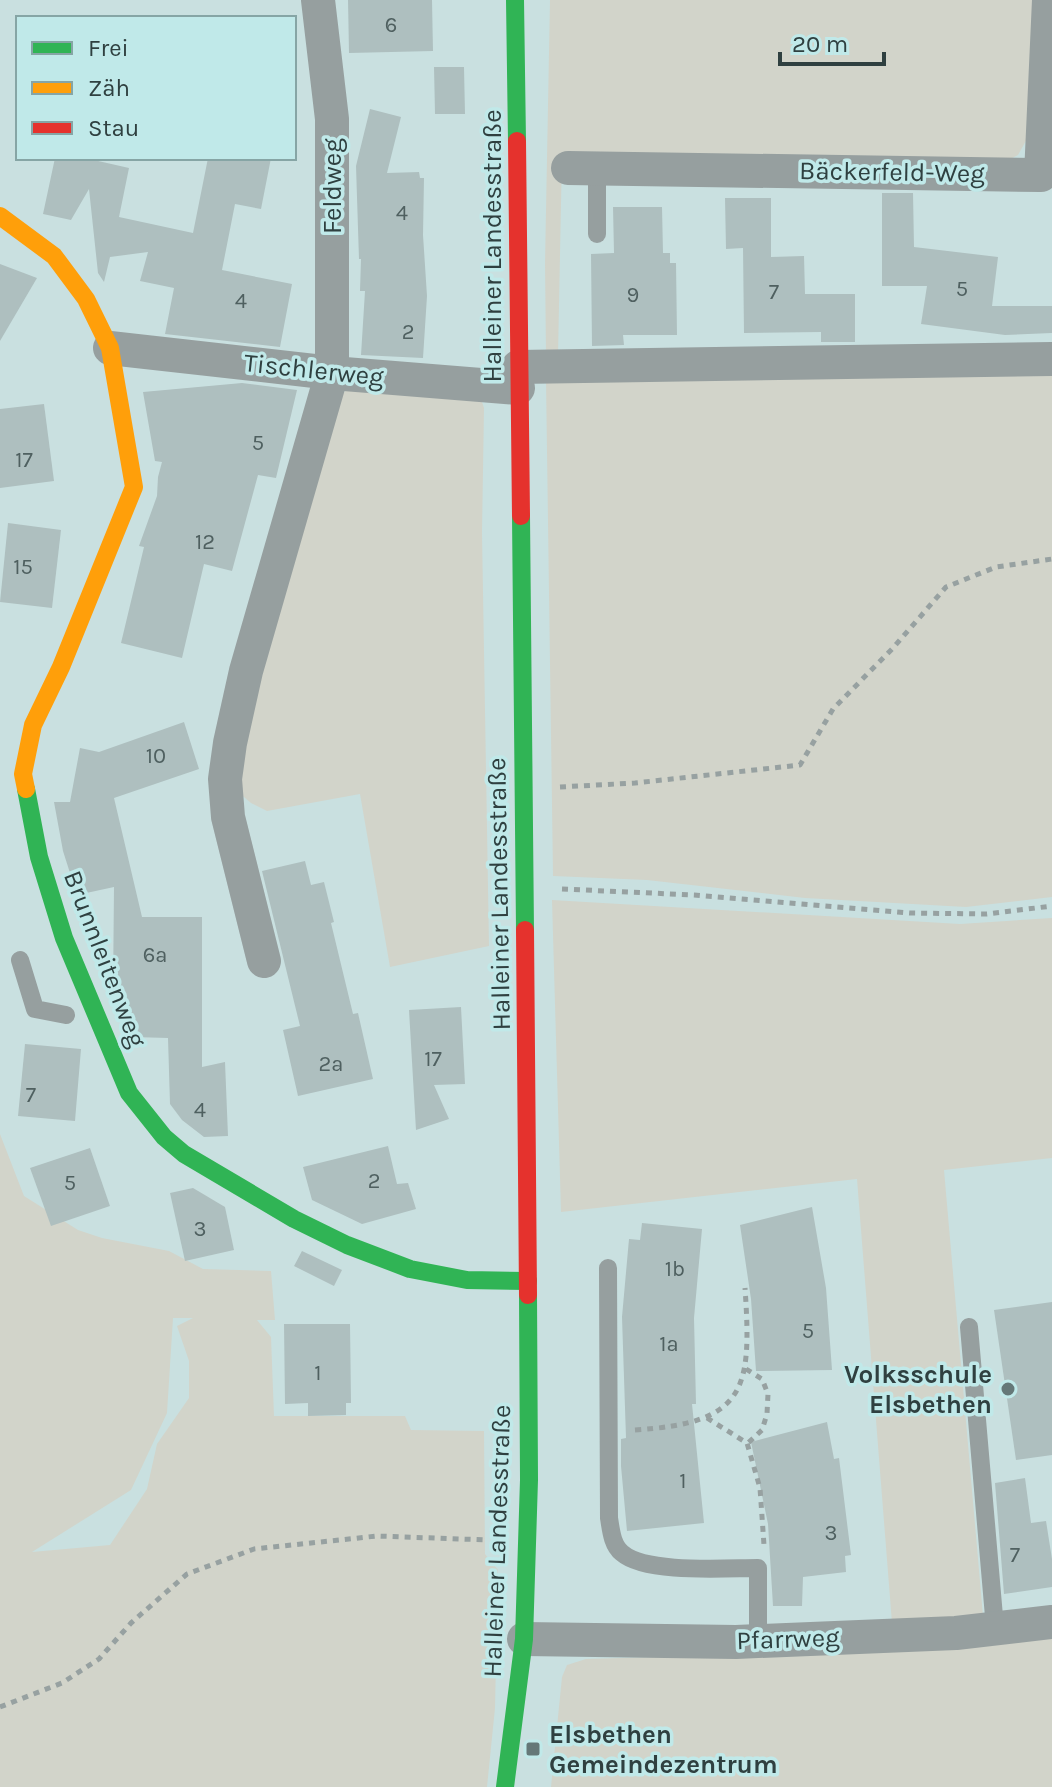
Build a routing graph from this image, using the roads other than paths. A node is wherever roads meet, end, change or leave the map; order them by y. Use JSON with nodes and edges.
{"nodes":[{"id":1,"x":318,"y":0,"type":"edge"},
{"id":2,"x":515,"y":0,"type":"edge"},
{"id":3,"x":1049,"y":0,"type":"edge"},
{"id":4,"x":582,"y":168,"type":"joint"},
{"id":5,"x":0,"y":216,"type":"edge"},
{"id":6,"x":597,"y":234,"type":"dead end"},
{"id":7,"x":110,"y":348,"type":"junction"},
{"id":8,"x":1052,"y":359,"type":"edge"},
{"id":9,"x":332,"y":373,"type":"junction"},
{"id":10,"x":518,"y":378,"type":"junction"},
{"id":11,"x":20,"y":960,"type":"dead end"},
{"id":12,"x":264,"y":961,"type":"dead end"},
{"id":13,"x":66,"y":1015,"type":"dead end"},
{"id":14,"x":608,"y":1268,"type":"dead end"},
{"id":15,"x":528,"y":1281,"type":"junction"},
{"id":16,"x":969,"y":1327,"type":"dead end"},
{"id":17,"x":1052,"y":1622,"type":"edge"},
{"id":18,"x":995,"y":1628,"type":"junction"},
{"id":19,"x":524,"y":1639,"type":"junction"},
{"id":20,"x":758,"y":1640,"type":"junction"},
{"id":21,"x":505,"y":1787,"type":"edge"}],
"edges":[{"from":1,"to":9,"type":"street","name":"Feldweg"},
{"from":2,"to":10,"type":"main road","name":"Halleiner Landesstraße"},
{"from":3,"to":4,"type":"street","name":"Bäckerfeld-Weg"},
{"from":4,"to":6,"type":"lane"},
{"from":5,"to":7,"type":"main road","name":"Brunnleitenweg"},
{"from":7,"to":9,"type":"street","name":"Tischlerweg"},
{"from":7,"to":15,"type":"main road","name":"Brunnleitenweg"},
{"from":8,"to":10,"type":"street","name":"Tischlerweg"},
{"from":9,"to":10,"type":"street","name":"Tischlerweg"},
{"from":9,"to":12,"type":"street","name":"Feldweg"},
{"from":10,"to":15,"type":"main road","name":"Halleiner Landesstraße"},
{"from":11,"to":13,"type":"lane"},
{"from":14,"to":20,"type":"lane"},
{"from":15,"to":19,"type":"main road","name":"Halleiner Landesstraße"},
{"from":16,"to":18,"type":"lane"},
{"from":17,"to":18,"type":"street","name":"Pfarrweg"},
{"from":18,"to":20,"type":"street","name":"Pfarrweg"},
{"from":19,"to":20,"type":"street","name":"Pfarrweg"},
{"from":19,"to":21,"type":"main road","name":"Halleiner Landesstraße"}]}
